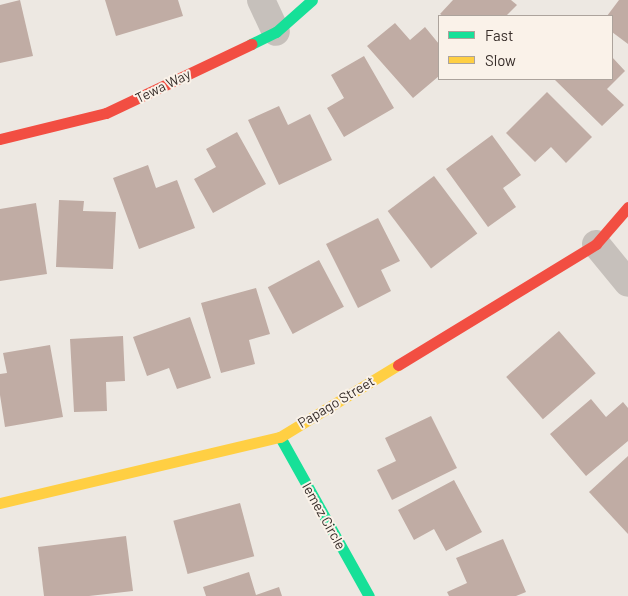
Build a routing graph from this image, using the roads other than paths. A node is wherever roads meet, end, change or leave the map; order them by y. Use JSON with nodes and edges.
{"nodes":[{"id":1,"x":261,"y":0,"type":"edge"},
{"id":2,"x":312,"y":0,"type":"edge"},
{"id":3,"x":276,"y":32,"type":"junction"},
{"id":4,"x":0,"y":139,"type":"edge"},
{"id":5,"x":628,"y":207,"type":"edge"},
{"id":6,"x":596,"y":244,"type":"junction"},
{"id":7,"x":628,"y":284,"type":"edge"},
{"id":8,"x":280,"y":437,"type":"junction"},
{"id":9,"x":0,"y":504,"type":"edge"},
{"id":10,"x":369,"y":596,"type":"edge"}],
"edges":[{"from":1,"to":3,"type":"street"},
{"from":2,"to":3,"type":"street","name":"Tewa Way"},
{"from":3,"to":4,"type":"street","name":"Tewa Way"},
{"from":5,"to":6,"type":"street","name":"Papago Street"},
{"from":6,"to":7,"type":"street"},
{"from":6,"to":8,"type":"street","name":"Papago Street"},
{"from":8,"to":9,"type":"street","name":"Papago Street"},
{"from":8,"to":10,"type":"street","name":"Iemez Circle"}]}
